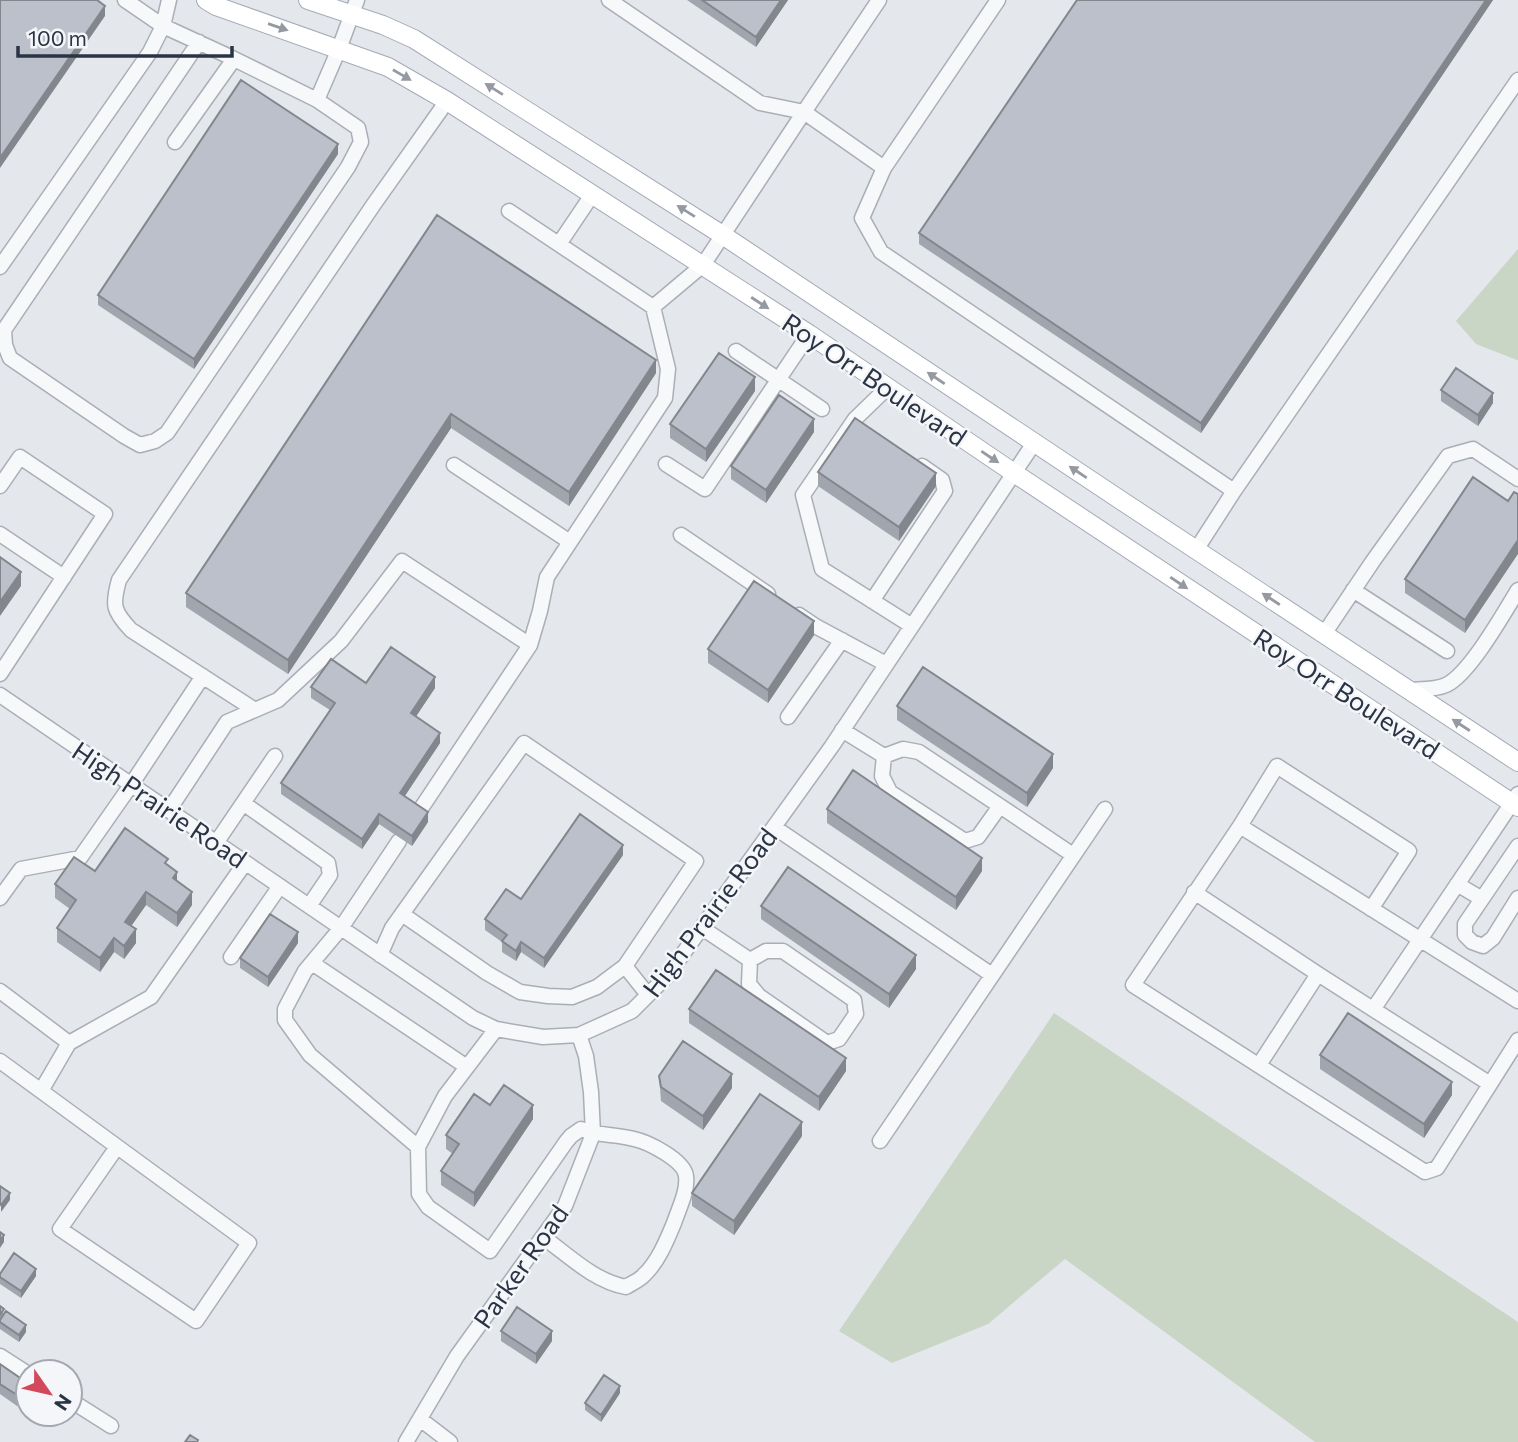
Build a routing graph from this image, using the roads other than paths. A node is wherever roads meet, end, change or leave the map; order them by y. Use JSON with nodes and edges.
{"nodes":[{"id":1,"x":125,"y":0,"type":"edge"},
{"id":2,"x":169,"y":0,"type":"edge"},
{"id":3,"x":206,"y":0,"type":"edge"},
{"id":4,"x":308,"y":0,"type":"edge"},
{"id":5,"x":609,"y":0,"type":"edge"},
{"id":6,"x":879,"y":0,"type":"edge"},
{"id":7,"x":998,"y":0,"type":"edge"},
{"id":8,"x":354,"y":7,"type":"edge"},
{"id":9,"x":163,"y":26,"type":"junction"},
{"id":10,"x":199,"y":42,"type":"junction"},
{"id":11,"x":339,"y":49,"type":"junction"},
{"id":12,"x":234,"y":59,"type":"junction"},
{"id":13,"x":1518,"y":80,"type":"edge"},
{"id":14,"x":317,"y":100,"type":"junction"},
{"id":15,"x":447,"y":101,"type":"junction"},
{"id":16,"x":804,"y":113,"type":"junction"},
{"id":17,"x":175,"y":142,"type":"dead end"},
{"id":18,"x":884,"y":168,"type":"junction"},
{"id":19,"x":593,"y":195,"type":"junction"},
{"id":20,"x":509,"y":211,"type":"dead end"},
{"id":21,"x":724,"y":236,"type":"junction"},
{"id":22,"x":559,"y":244,"type":"junction"},
{"id":23,"x":703,"y":265,"type":"junction"},
{"id":24,"x":0,"y":267,"type":"edge"},
{"id":25,"x":653,"y":307,"type":"junction"},
{"id":26,"x":809,"y":334,"type":"junction"},
{"id":27,"x":736,"y":351,"type":"dead end"},
{"id":28,"x":778,"y":379,"type":"junction"},
{"id":29,"x":887,"y":388,"type":"junction"},
{"id":30,"x":822,"y":409,"type":"dead end"},
{"id":31,"x":1034,"y":443,"type":"junction"},
{"id":32,"x":909,"y":457,"type":"edge"},
{"id":33,"x":666,"y":464,"type":"dead end"},
{"id":34,"x":454,"y":465,"type":"dead end"},
{"id":35,"x":1014,"y":473,"type":"junction"},
{"id":36,"x":1518,"y":479,"type":"edge"},
{"id":37,"x":0,"y":486,"type":"edge"},
{"id":38,"x":1234,"y":491,"type":"junction"},
{"id":39,"x":0,"y":534,"type":"edge"},
{"id":40,"x":681,"y":534,"type":"dead end"},
{"id":41,"x":570,"y":542,"type":"junction"},
{"id":42,"x":1196,"y":550,"type":"junction"},
{"id":43,"x":64,"y":577,"type":"junction"},
{"id":44,"x":1353,"y":590,"type":"junction"},
{"id":45,"x":1518,"y":590,"type":"edge"},
{"id":46,"x":872,"y":601,"type":"junction"},
{"id":47,"x":912,"y":626,"type":"junction"},
{"id":48,"x":1324,"y":634,"type":"junction"},
{"id":49,"x":842,"y":640,"type":"junction"},
{"id":50,"x":530,"y":645,"type":"junction"},
{"id":51,"x":1447,"y":652,"type":"dead end"},
{"id":52,"x":887,"y":664,"type":"junction"},
{"id":53,"x":0,"y":674,"type":"edge"},
{"id":54,"x":203,"y":676,"type":"junction"},
{"id":55,"x":1408,"y":690,"type":"junction"},
{"id":56,"x":0,"y":695,"type":"edge"},
{"id":57,"x":255,"y":710,"type":"junction"},
{"id":58,"x":788,"y":717,"type":"dead end"},
{"id":59,"x":842,"y":730,"type":"junction"},
{"id":60,"x":275,"y":756,"type":"dead end"},
{"id":61,"x":884,"y":756,"type":"junction"},
{"id":62,"x":1518,"y":762,"type":"edge"},
{"id":63,"x":131,"y":785,"type":"junction"},
{"id":64,"x":1516,"y":801,"type":"edge"},
{"id":65,"x":243,"y":803,"type":"junction"},
{"id":66,"x":1000,"y":806,"type":"junction"},
{"id":67,"x":1105,"y":808,"type":"dead end"},
{"id":68,"x":169,"y":810,"type":"junction"},
{"id":69,"x":418,"y":813,"type":"edge"},
{"id":70,"x":1240,"y":826,"type":"junction"},
{"id":71,"x":774,"y":827,"type":"junction"},
{"id":72,"x":399,"y":841,"type":"edge"},
{"id":73,"x":216,"y":843,"type":"junction"},
{"id":74,"x":1518,"y":846,"type":"edge"},
{"id":75,"x":1073,"y":855,"type":"junction"},
{"id":76,"x":245,"y":863,"type":"junction"},
{"id":77,"x":1457,"y":884,"type":"junction"},
{"id":78,"x":280,"y":886,"type":"junction"},
{"id":79,"x":1194,"y":892,"type":"junction"},
{"id":80,"x":0,"y":898,"type":"edge"},
{"id":81,"x":1518,"y":898,"type":"edge"},
{"id":82,"x":1482,"y":899,"type":"junction"},
{"id":83,"x":309,"y":906,"type":"junction"},
{"id":84,"x":1371,"y":909,"type":"junction"},
{"id":85,"x":402,"y":914,"type":"junction"},
{"id":86,"x":341,"y":928,"type":"junction"},
{"id":87,"x":702,"y":928,"type":"junction"},
{"id":88,"x":1420,"y":940,"type":"junction"},
{"id":89,"x":380,"y":955,"type":"junction"},
{"id":90,"x":231,"y":957,"type":"dead end"},
{"id":91,"x":750,"y":960,"type":"junction"},
{"id":92,"x":312,"y":963,"type":"junction"},
{"id":93,"x":625,"y":966,"type":"junction"},
{"id":94,"x":1318,"y":974,"type":"junction"},
{"id":95,"x":992,"y":975,"type":"junction"},
{"id":96,"x":0,"y":991,"type":"edge"},
{"id":97,"x":649,"y":995,"type":"junction"},
{"id":98,"x":1518,"y":1001,"type":"edge"},
{"id":99,"x":1374,"y":1008,"type":"junction"},
{"id":100,"x":496,"y":1029,"type":"junction"},
{"id":101,"x":579,"y":1035,"type":"junction"},
{"id":102,"x":1518,"y":1040,"type":"edge"},
{"id":103,"x":69,"y":1043,"type":"junction"},
{"id":104,"x":0,"y":1061,"type":"edge"},
{"id":105,"x":1259,"y":1065,"type":"junction"},
{"id":106,"x":467,"y":1067,"type":"junction"},
{"id":107,"x":1490,"y":1084,"type":"junction"},
{"id":108,"x":41,"y":1091,"type":"junction"},
{"id":109,"x":593,"y":1134,"type":"junction"},
{"id":110,"x":880,"y":1141,"type":"dead end"},
{"id":111,"x":117,"y":1147,"type":"junction"},
{"id":112,"x":418,"y":1147,"type":"junction"},
{"id":113,"x":543,"y":1237,"type":"junction"},
{"id":114,"x":84,"y":1409,"type":"edge"},
{"id":115,"x":420,"y":1419,"type":"junction"},
{"id":116,"x":111,"y":1426,"type":"dead end"},
{"id":117,"x":407,"y":1442,"type":"edge"},
{"id":118,"x":450,"y":1442,"type":"edge"}],
"edges":[{"from":1,"to":9,"type":"street"},
{"from":2,"to":9,"type":"street"},
{"from":3,"to":11,"type":"main road","name":"Roy Orr Boulevard","one_way":true},
{"from":4,"to":8,"type":"main road","name":"Roy Orr Boulevard"},
{"from":5,"to":16,"type":"street"},
{"from":6,"to":16,"type":"street"},
{"from":7,"to":18,"type":"street"},
{"from":8,"to":11,"type":"street"},
{"from":21,"to":8,"type":"main road","name":"Roy Orr Boulevard","one_way":true},
{"from":9,"to":10,"type":"street"},
{"from":9,"to":24,"type":"street"},
{"from":10,"to":12,"type":"street"},
{"from":10,"to":14,"type":"street"},
{"from":11,"to":14,"type":"street"},
{"from":11,"to":15,"type":"main road","name":"Roy Orr Boulevard","one_way":true},
{"from":12,"to":14,"type":"street"},
{"from":12,"to":17,"type":"street"},
{"from":13,"to":38,"type":"street"},
{"from":15,"to":19,"type":"main road","name":"Roy Orr Boulevard"},
{"from":15,"to":54,"type":"street"},
{"from":16,"to":18,"type":"street"},
{"from":16,"to":21,"type":"street"},
{"from":18,"to":38,"type":"street"},
{"from":19,"to":22,"type":"street"},
{"from":19,"to":23,"type":"main road","name":"Roy Orr Boulevard"},
{"from":20,"to":22,"type":"street"},
{"from":21,"to":23,"type":"street"},
{"from":31,"to":21,"type":"main road","name":"Roy Orr Boulevard","one_way":true},
{"from":22,"to":25,"type":"street"},
{"from":23,"to":25,"type":"street"},
{"from":23,"to":26,"type":"main road","name":"Roy Orr Boulevard","one_way":true},
{"from":25,"to":41,"type":"street"},
{"from":26,"to":28,"type":"street"},
{"from":26,"to":29,"type":"main road","name":"Roy Orr Boulevard"},
{"from":27,"to":28,"type":"street"},
{"from":28,"to":30,"type":"street"},
{"from":28,"to":33,"type":"street"},
{"from":29,"to":35,"type":"main road","name":"Roy Orr Boulevard","one_way":true},
{"from":29,"to":46,"type":"street"},
{"from":31,"to":35,"type":"street","name":"High Prairie Road"},
{"from":42,"to":31,"type":"main road","name":"Roy Orr Boulevard","one_way":true},
{"from":32,"to":46,"type":"street"},
{"from":34,"to":41,"type":"street"},
{"from":35,"to":47,"type":"street","name":"High Prairie Road"},
{"from":35,"to":64,"type":"main road","name":"Roy Orr Boulevard","one_way":true},
{"from":36,"to":44,"type":"street"},
{"from":37,"to":43,"type":"street"},
{"from":38,"to":42,"type":"street"},
{"from":39,"to":43,"type":"street"},
{"from":40,"to":49,"type":"street"},
{"from":41,"to":50,"type":"street"},
{"from":48,"to":42,"type":"main road","name":"Roy Orr Boulevard","one_way":true},
{"from":43,"to":53,"type":"street"},
{"from":44,"to":48,"type":"street"},
{"from":44,"to":51,"type":"street"},
{"from":45,"to":55,"type":"street"},
{"from":46,"to":47,"type":"street"},
{"from":47,"to":52,"type":"street","name":"High Prairie Road"},
{"from":48,"to":55,"type":"main road","name":"Roy Orr Boulevard"},
{"from":49,"to":52,"type":"street"},
{"from":49,"to":58,"type":"street"},
{"from":50,"to":57,"type":"street"},
{"from":50,"to":69,"type":"street"},
{"from":52,"to":59,"type":"street","name":"High Prairie Road"},
{"from":54,"to":57,"type":"street"},
{"from":54,"to":63,"type":"street"},
{"from":62,"to":55,"type":"main road","name":"Roy Orr Boulevard","one_way":true},
{"from":56,"to":63,"type":"street","name":"High Prairie Road"},
{"from":57,"to":68,"type":"street"},
{"from":59,"to":61,"type":"street"},
{"from":59,"to":71,"type":"street","name":"High Prairie Road"},
{"from":60,"to":65,"type":"street"},
{"from":61,"to":66,"type":"street"},
{"from":61,"to":66,"type":"street"},
{"from":63,"to":68,"type":"street","name":"High Prairie Road"},
{"from":63,"to":80,"type":"street"},
{"from":64,"to":77,"type":"street"},
{"from":65,"to":73,"type":"street"},
{"from":65,"to":83,"type":"street"},
{"from":66,"to":75,"type":"street"},
{"from":67,"to":75,"type":"street"},
{"from":68,"to":73,"type":"street","name":"High Prairie Road"},
{"from":70,"to":79,"type":"street"},
{"from":70,"to":84,"type":"street"},
{"from":70,"to":84,"type":"street"},
{"from":71,"to":87,"type":"street","name":"High Prairie Road"},
{"from":71,"to":95,"type":"street"},
{"from":72,"to":86,"type":"street"},
{"from":73,"to":76,"type":"street","name":"High Prairie Road"},
{"from":74,"to":82,"type":"street"},
{"from":75,"to":95,"type":"street"},
{"from":76,"to":78,"type":"street","name":"High Prairie Road"},
{"from":76,"to":103,"type":"street"},
{"from":77,"to":82,"type":"street"},
{"from":77,"to":88,"type":"street"},
{"from":78,"to":83,"type":"street","name":"High Prairie Road"},
{"from":78,"to":90,"type":"street"},
{"from":79,"to":94,"type":"street"},
{"from":79,"to":105,"type":"street"},
{"from":81,"to":82,"type":"street"},
{"from":83,"to":86,"type":"street","name":"High Prairie Road"},
{"from":84,"to":88,"type":"street"},
{"from":85,"to":89,"type":"street"},
{"from":85,"to":93,"type":"street"},
{"from":85,"to":93,"type":"street"},
{"from":86,"to":89,"type":"street","name":"High Prairie Road"},
{"from":86,"to":92,"type":"street"},
{"from":87,"to":91,"type":"street"},
{"from":87,"to":97,"type":"street","name":"High Prairie Road"},
{"from":88,"to":98,"type":"street"},
{"from":88,"to":99,"type":"street"},
{"from":89,"to":100,"type":"street","name":"High Prairie Road"},
{"from":91,"to":91,"type":"street"},
{"from":92,"to":106,"type":"street"},
{"from":92,"to":112,"type":"street"},
{"from":93,"to":97,"type":"street"},
{"from":94,"to":99,"type":"street"},
{"from":94,"to":105,"type":"street"},
{"from":95,"to":110,"type":"street"},
{"from":96,"to":103,"type":"street"},
{"from":97,"to":101,"type":"street","name":"High Prairie Road"},
{"from":99,"to":107,"type":"street"},
{"from":100,"to":101,"type":"street","name":"High Prairie Road"},
{"from":100,"to":106,"type":"street"},
{"from":101,"to":109,"type":"street","name":"Parker Road"},
{"from":102,"to":107,"type":"street"},
{"from":103,"to":108,"type":"street"},
{"from":104,"to":108,"type":"street"},
{"from":105,"to":107,"type":"street"},
{"from":106,"to":112,"type":"street"},
{"from":108,"to":111,"type":"street"},
{"from":109,"to":112,"type":"street"},
{"from":109,"to":113,"type":"street","name":"Parker Road"},
{"from":109,"to":113,"type":"street"},
{"from":111,"to":111,"type":"street"},
{"from":113,"to":115,"type":"street","name":"Parker Road"},
{"from":114,"to":116,"type":"street"},
{"from":115,"to":117,"type":"street","name":"Parker Road"},
{"from":115,"to":118,"type":"street"}]}
